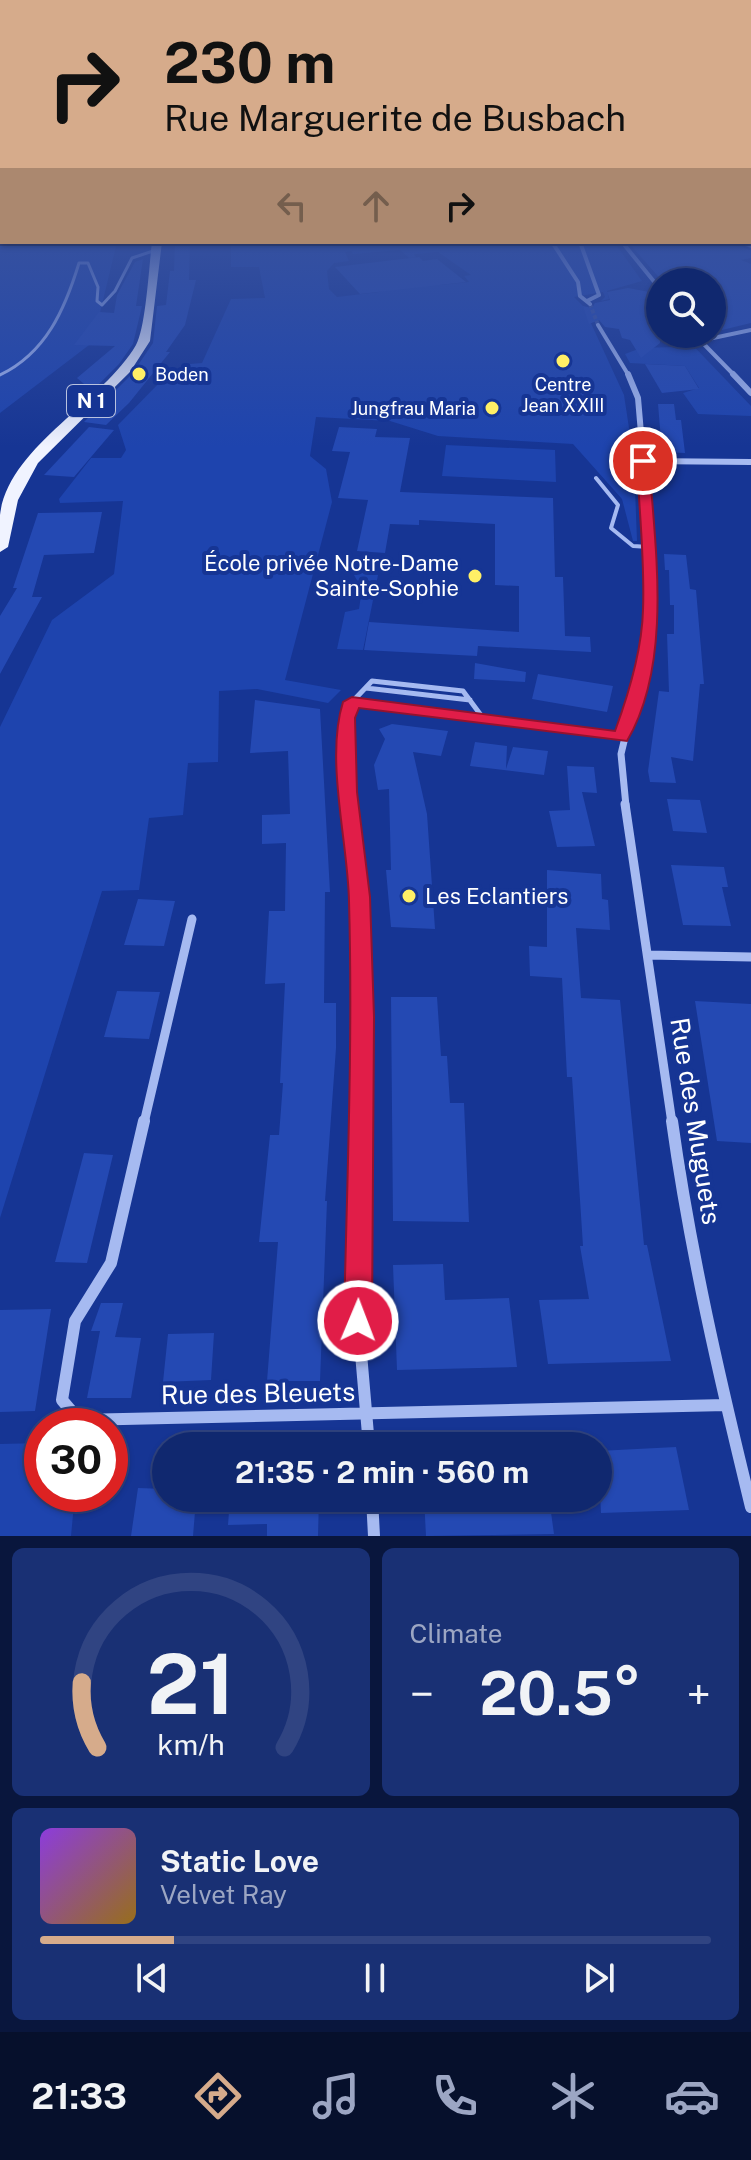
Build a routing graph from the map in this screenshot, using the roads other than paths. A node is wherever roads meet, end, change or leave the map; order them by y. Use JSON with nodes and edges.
{"nodes":[{"id":1,"x":65,"y":304,"type":"edge"},
{"id":2,"x":149,"y":304,"type":"edge"},
{"id":3,"x":598,"y":325,"type":"tunnel mouth"},
{"id":4,"x":751,"y":330,"type":"edge"},
{"id":5,"x":726,"y":335,"type":"edge"},
{"id":6,"x":706,"y":348,"type":"edge"},
{"id":7,"x":0,"y":375,"type":"edge"},
{"id":8,"x":751,"y":393,"type":"edge"},
{"id":9,"x":643,"y":461,"type":"junction"},
{"id":10,"x":751,"y":462,"type":"edge"},
{"id":11,"x":596,"y":478,"type":"dead end"},
{"id":12,"x":0,"y":547,"type":"edge"},
{"id":13,"x":649,"y":547,"type":"junction"},
{"id":14,"x":352,"y":702,"type":"junction"},
{"id":15,"x":483,"y":718,"type":"junction"},
{"id":16,"x":621,"y":737,"type":"junction"},
{"id":17,"x":192,"y":919,"type":"dead end"},
{"id":18,"x":648,"y":955,"type":"junction"},
{"id":19,"x":751,"y":957,"type":"edge"},
{"id":20,"x":726,"y":1405,"type":"junction"},
{"id":21,"x":366,"y":1415,"type":"junction"},
{"id":22,"x":368,"y":1432,"type":"edge"},
{"id":23,"x":751,"y":1507,"type":"edge"},
{"id":24,"x":373,"y":1512,"type":"edge"},
{"id":25,"x":374,"y":1536,"type":"edge"}],
"edges":[{"from":1,"to":7,"type":"lane"},
{"from":2,"to":12,"type":"main road","number":"N 1"},
{"from":3,"to":9,"type":"street"},
{"from":4,"to":5,"type":"street"},
{"from":6,"to":8,"type":"street"},
{"from":9,"to":10,"type":"street"},
{"from":9,"to":13,"type":"street"},
{"from":11,"to":13,"type":"lane"},
{"from":13,"to":16,"type":"street"},
{"from":14,"to":15,"type":"street"},
{"from":14,"to":15,"type":"lane"},
{"from":14,"to":21,"type":"street"},
{"from":15,"to":16,"type":"street"},
{"from":16,"to":18,"type":"street","name":"Rue des Muguets"},
{"from":17,"to":21,"type":"street","name":"Rue des Bleuets"},
{"from":18,"to":19,"type":"street"},
{"from":18,"to":20,"type":"street","name":"Rue des Muguets"},
{"from":20,"to":21,"type":"street","name":"Rue des Bleuets"},
{"from":20,"to":23,"type":"street","name":"Rue des Muguets"},
{"from":21,"to":22,"type":"street"},
{"from":24,"to":25,"type":"street"}]}
